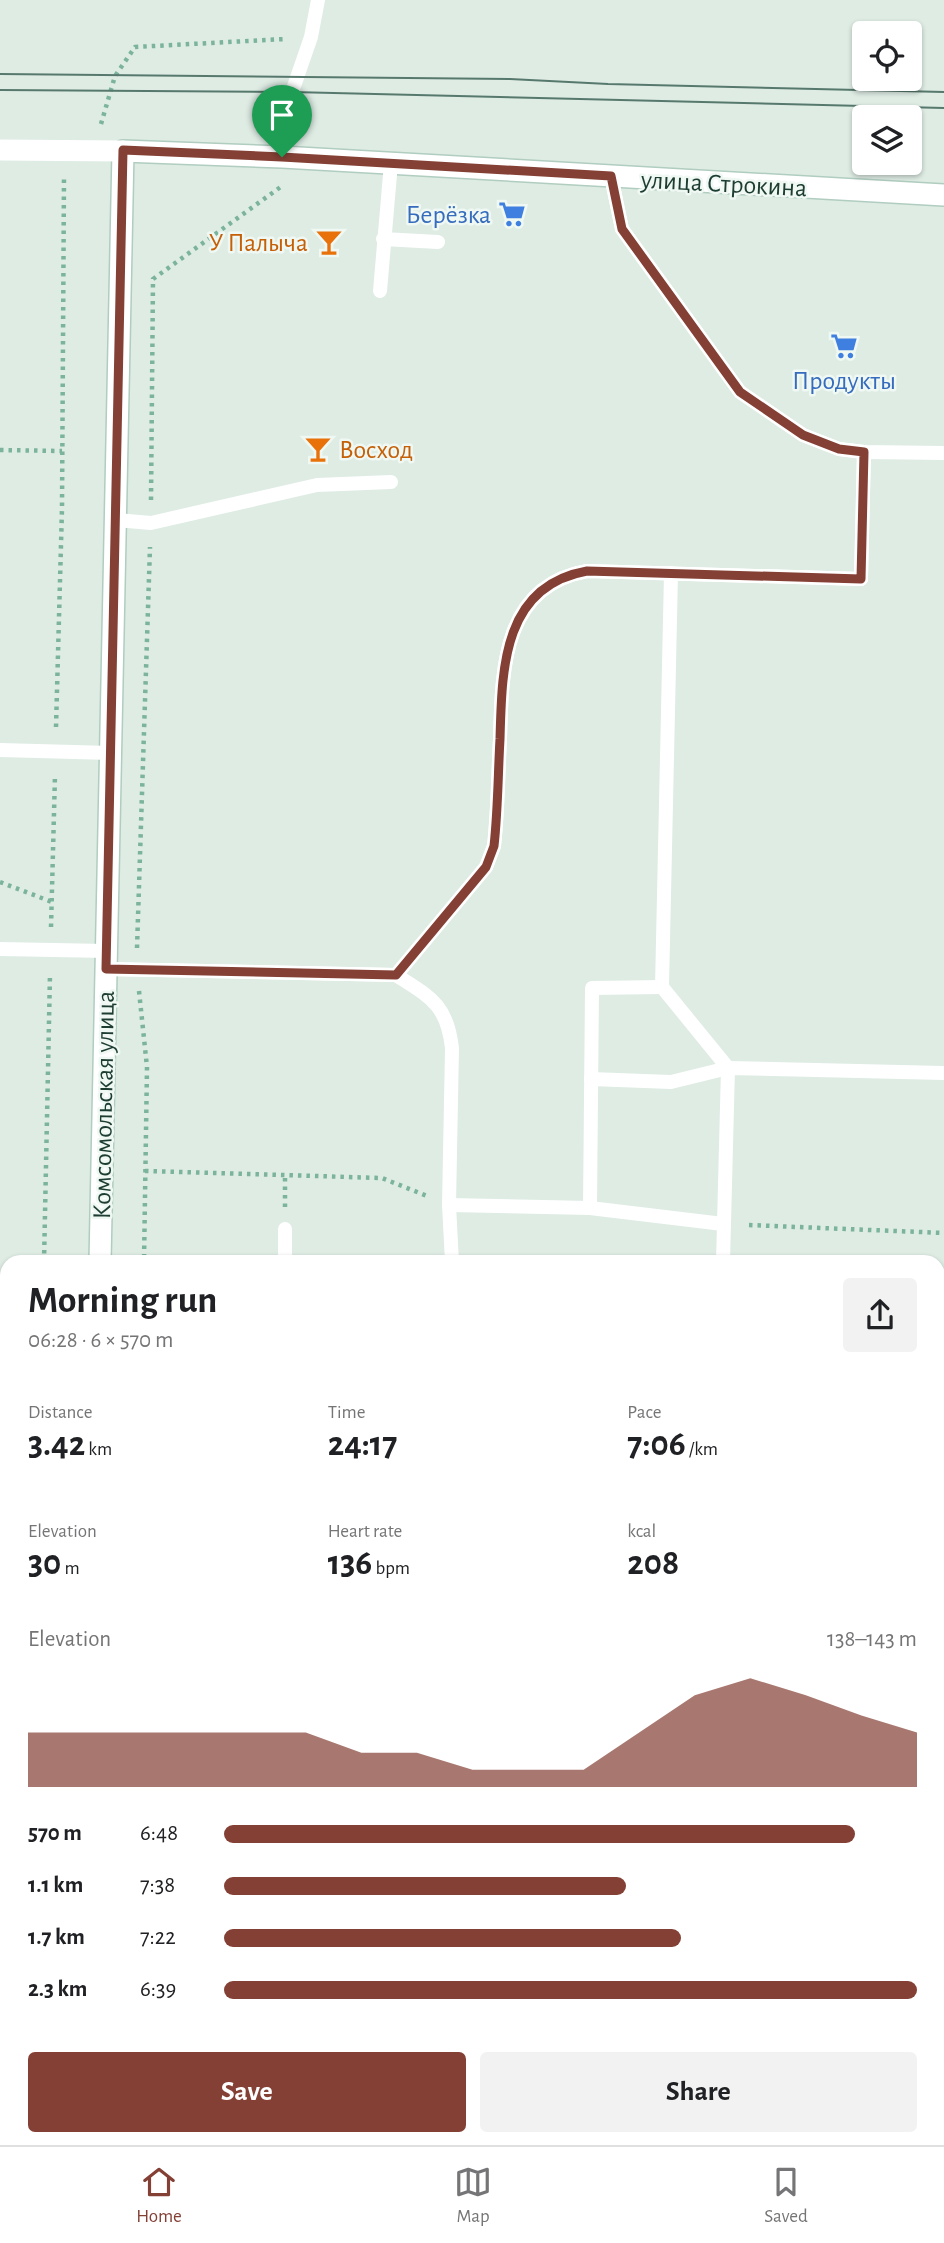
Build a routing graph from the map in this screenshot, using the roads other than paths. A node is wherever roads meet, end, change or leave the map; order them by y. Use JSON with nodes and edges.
{"nodes":[{"id":1,"x":318,"y":0,"type":"edge"},
{"id":2,"x":0,"y":150,"type":"edge"},
{"id":3,"x":123,"y":150,"type":"junction"},
{"id":4,"x":282,"y":157,"type":"junction"},
{"id":5,"x":391,"y":163,"type":"junction"},
{"id":6,"x":611,"y":176,"type":"junction"},
{"id":7,"x":944,"y":195,"type":"edge"},
{"id":8,"x":383,"y":239,"type":"junction"},
{"id":9,"x":438,"y":242,"type":"dead end"},
{"id":10,"x":380,"y":291,"type":"dead end"},
{"id":11,"x":864,"y":452,"type":"junction"},
{"id":12,"x":944,"y":453,"type":"edge"},
{"id":13,"x":391,"y":482,"type":"dead end"},
{"id":14,"x":116,"y":520,"type":"junction"},
{"id":15,"x":671,"y":573,"type":"junction"},
{"id":16,"x":0,"y":750,"type":"edge"},
{"id":17,"x":111,"y":753,"type":"junction"},
{"id":18,"x":0,"y":949,"type":"edge"},
{"id":19,"x":106,"y":960,"type":"junction"},
{"id":20,"x":396,"y":975,"type":"junction"},
{"id":21,"x":662,"y":986,"type":"junction"},
{"id":22,"x":728,"y":1068,"type":"junction"},
{"id":23,"x":944,"y":1073,"type":"edge"},
{"id":24,"x":592,"y":1079,"type":"junction"},
{"id":25,"x":449,"y":1205,"type":"junction"},
{"id":26,"x":590,"y":1208,"type":"junction"},
{"id":27,"x":723,"y":1224,"type":"junction"},
{"id":28,"x":285,"y":1229,"type":"road end"},
{"id":29,"x":100,"y":1255,"type":"edge"},
{"id":30,"x":285,"y":1255,"type":"edge"},
{"id":31,"x":452,"y":1255,"type":"edge"},
{"id":32,"x":723,"y":1255,"type":"edge"}],
"edges":[{"from":1,"to":4,"type":"lane"},
{"from":2,"to":3,"type":"street","name":"улица Строкина"},
{"from":3,"to":4,"type":"street","name":"улица Строкина"},
{"from":3,"to":14,"type":"street","name":"Комсомольская улица"},
{"from":4,"to":5,"type":"street","name":"улица Строкина"},
{"from":5,"to":6,"type":"street","name":"улица Строкина"},
{"from":5,"to":8,"type":"lane"},
{"from":6,"to":7,"type":"street","name":"улица Строкина"},
{"from":6,"to":11,"type":"lane"},
{"from":8,"to":9,"type":"lane"},
{"from":8,"to":10,"type":"lane"},
{"from":11,"to":12,"type":"lane"},
{"from":11,"to":15,"type":"lane"},
{"from":13,"to":14,"type":"lane"},
{"from":14,"to":17,"type":"street","name":"Комсомольская улица"},
{"from":15,"to":20,"type":"lane"},
{"from":15,"to":21,"type":"lane"},
{"from":16,"to":17,"type":"lane"},
{"from":17,"to":19,"type":"street","name":"Комсомольская улица"},
{"from":18,"to":19,"type":"lane"},
{"from":19,"to":20,"type":"lane"},
{"from":19,"to":29,"type":"street","name":"Комсомольская улица"},
{"from":20,"to":25,"type":"lane"},
{"from":21,"to":22,"type":"lane"},
{"from":21,"to":24,"type":"lane"},
{"from":22,"to":23,"type":"lane"},
{"from":22,"to":24,"type":"lane"},
{"from":22,"to":27,"type":"lane"},
{"from":24,"to":26,"type":"lane"},
{"from":25,"to":26,"type":"lane"},
{"from":25,"to":31,"type":"lane"},
{"from":26,"to":27,"type":"lane"},
{"from":27,"to":32,"type":"lane"},
{"from":28,"to":30,"type":"lane"}]}
